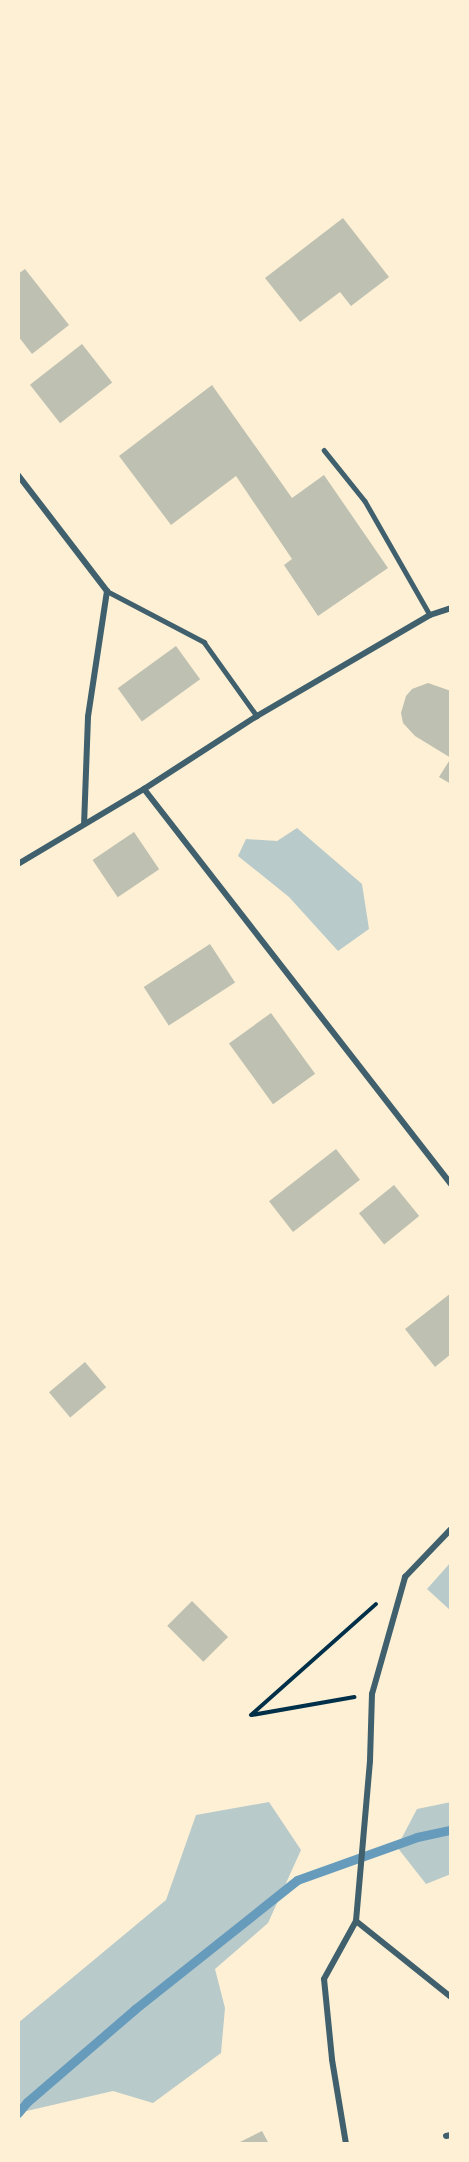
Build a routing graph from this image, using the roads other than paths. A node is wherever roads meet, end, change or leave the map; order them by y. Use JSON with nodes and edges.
{"nodes":[{"id":1,"x":324,"y":450,"type":"dead end"},
{"id":2,"x":18,"y":475,"type":"edge"},
{"id":3,"x":107,"y":591,"type":"junction"},
{"id":4,"x":451,"y":608,"type":"edge"},
{"id":5,"x":430,"y":615,"type":"junction"},
{"id":6,"x":257,"y":716,"type":"junction"},
{"id":7,"x":144,"y":789,"type":"junction"},
{"id":8,"x":84,"y":824,"type":"junction"},
{"id":9,"x":18,"y":864,"type":"edge"},
{"id":10,"x":451,"y":1184,"type":"edge"},
{"id":11,"x":451,"y":1529,"type":"edge"},
{"id":12,"x":356,"y":1921,"type":"junction"},
{"id":13,"x":451,"y":1997,"type":"edge"},
{"id":14,"x":346,"y":2144,"type":"edge"}],
"edges":[{"from":1,"to":5,"type":"lane"},
{"from":2,"to":3,"type":"street"},
{"from":3,"to":6,"type":"lane"},
{"from":3,"to":8,"type":"street"},
{"from":4,"to":5,"type":"street"},
{"from":5,"to":6,"type":"street"},
{"from":6,"to":7,"type":"street"},
{"from":7,"to":8,"type":"street"},
{"from":7,"to":10,"type":"street"},
{"from":8,"to":9,"type":"street"},
{"from":11,"to":12,"type":"street"},
{"from":12,"to":13,"type":"street"},
{"from":12,"to":14,"type":"street"}]}
